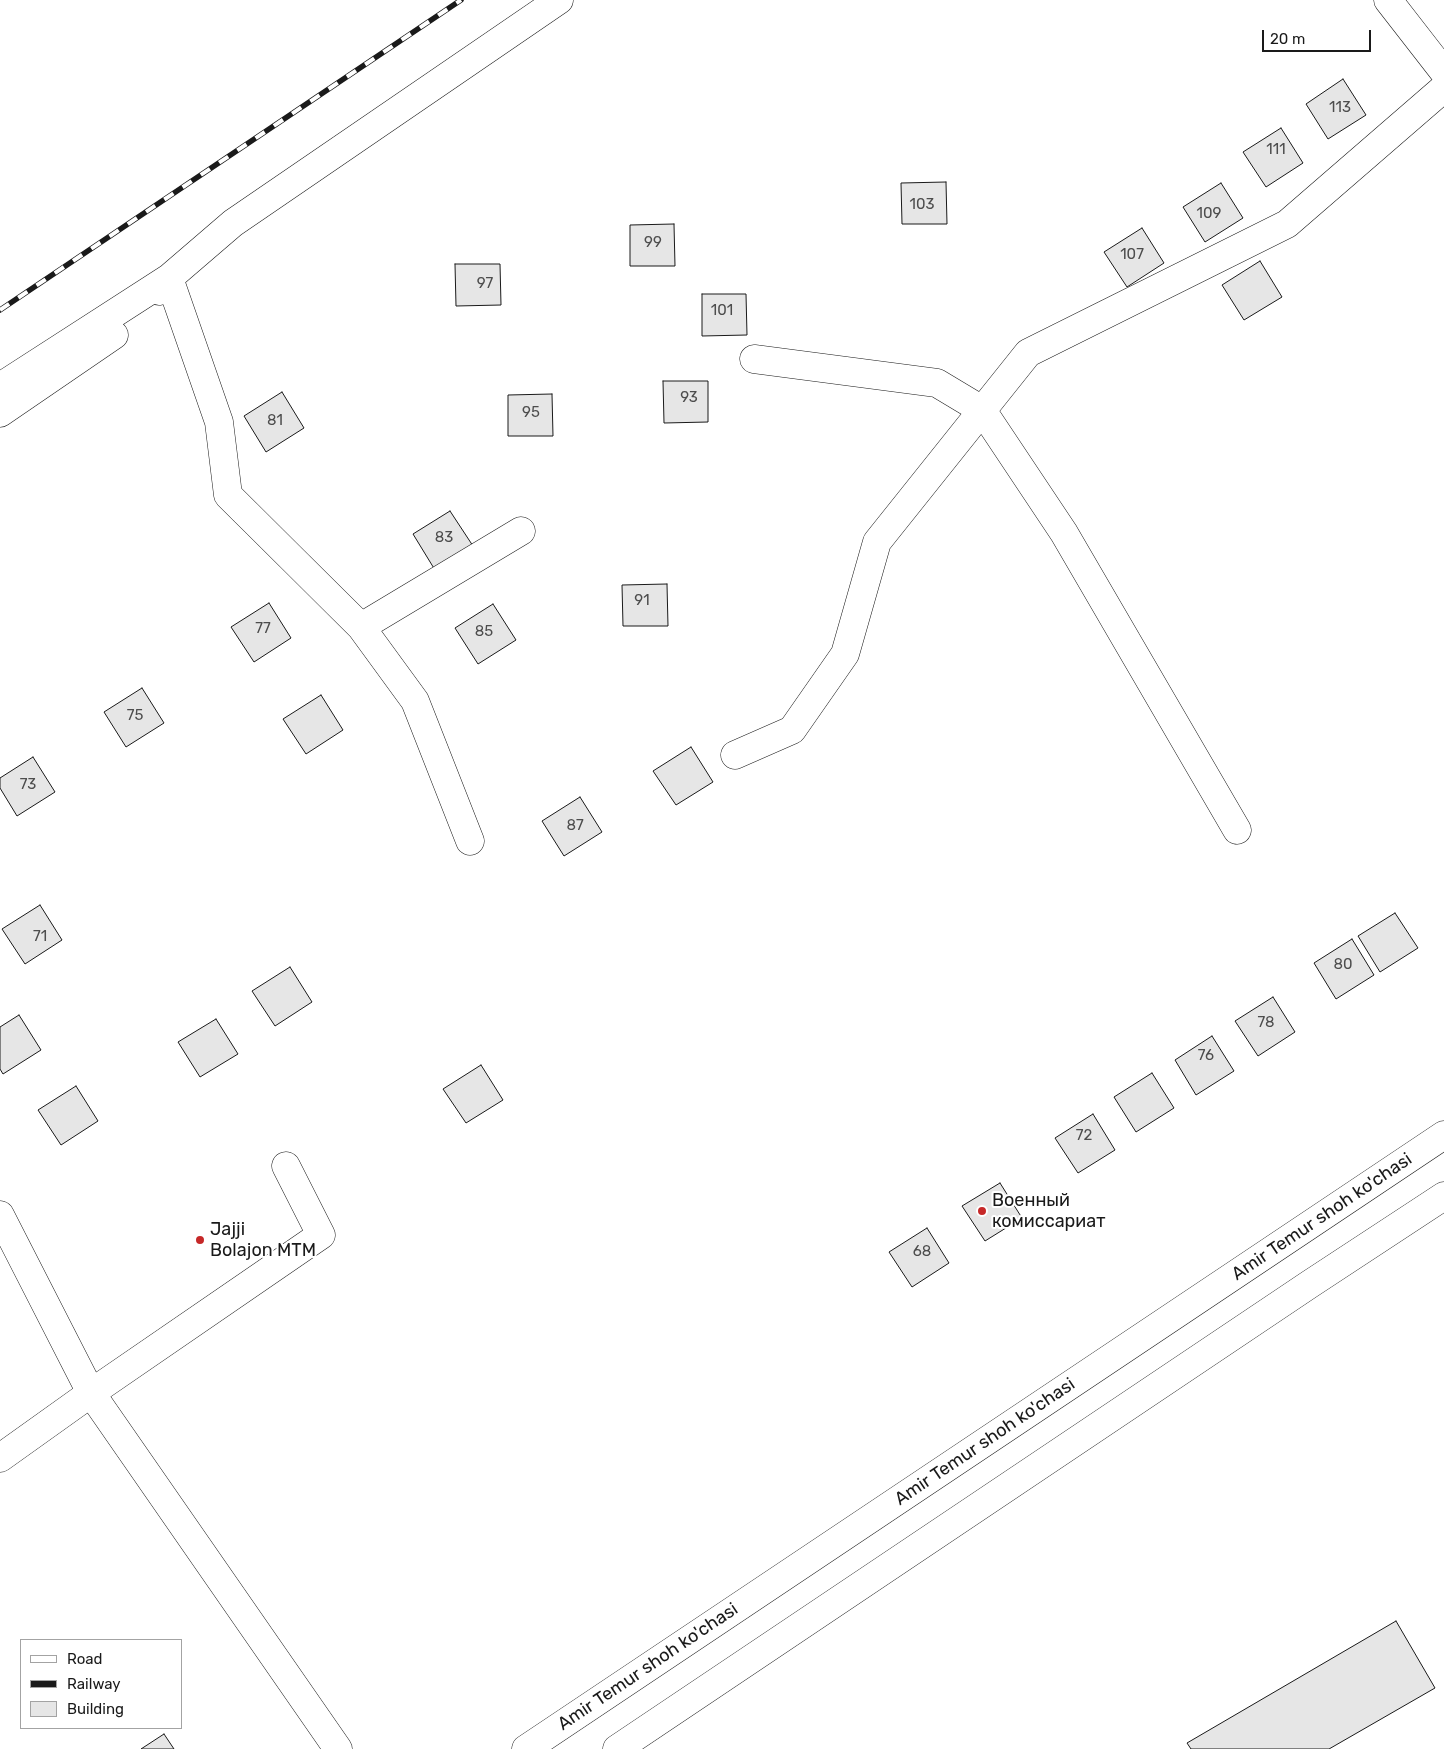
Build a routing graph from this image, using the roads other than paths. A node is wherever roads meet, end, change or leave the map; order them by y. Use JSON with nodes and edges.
{"nodes":[{"id":1,"x":559,"y":0,"type":"edge"},
{"id":2,"x":1388,"y":0,"type":"edge"},
{"id":3,"x":1444,"y":72,"type":"edge"},
{"id":4,"x":1444,"y":88,"type":"edge"},
{"id":5,"x":169,"y":278,"type":"junction"},
{"id":6,"x":754,"y":359,"type":"dead end"},
{"id":7,"x":0,"y":387,"type":"edge"},
{"id":8,"x":982,"y":410,"type":"junction"},
{"id":9,"x":0,"y":413,"type":"edge"},
{"id":10,"x":521,"y":531,"type":"dead end"},
{"id":11,"x":361,"y":627,"type":"junction"},
{"id":12,"x":735,"y":754,"type":"dead end"},
{"id":13,"x":1237,"y":830,"type":"dead end"},
{"id":14,"x":470,"y":841,"type":"dead end"},
{"id":15,"x":1444,"y":1135,"type":"edge"},
{"id":16,"x":286,"y":1166,"type":"dead end"},
{"id":17,"x":1444,"y":1196,"type":"edge"},
{"id":18,"x":0,"y":1215,"type":"edge"},
{"id":19,"x":91,"y":1393,"type":"junction"},
{"id":20,"x":0,"y":1458,"type":"edge"},
{"id":21,"x":338,"y":1749,"type":"edge"},
{"id":22,"x":526,"y":1749,"type":"edge"},
{"id":23,"x":618,"y":1749,"type":"edge"}],
"edges":[{"from":1,"to":5,"type":"main road"},
{"from":2,"to":3,"type":"main road"},
{"from":4,"to":8,"type":"main road"},
{"from":5,"to":7,"type":"main road"},
{"from":5,"to":9,"type":"main road"},
{"from":5,"to":11,"type":"main road"},
{"from":6,"to":8,"type":"main road"},
{"from":8,"to":12,"type":"main road"},
{"from":8,"to":13,"type":"main road"},
{"from":10,"to":11,"type":"main road"},
{"from":11,"to":14,"type":"main road"},
{"from":15,"to":22,"type":"main road","name":"Amir Temur shoh ko'chasi"},
{"from":16,"to":19,"type":"main road"},
{"from":17,"to":23,"type":"main road"},
{"from":18,"to":19,"type":"main road"},
{"from":19,"to":20,"type":"main road"},
{"from":19,"to":21,"type":"main road"}]}
